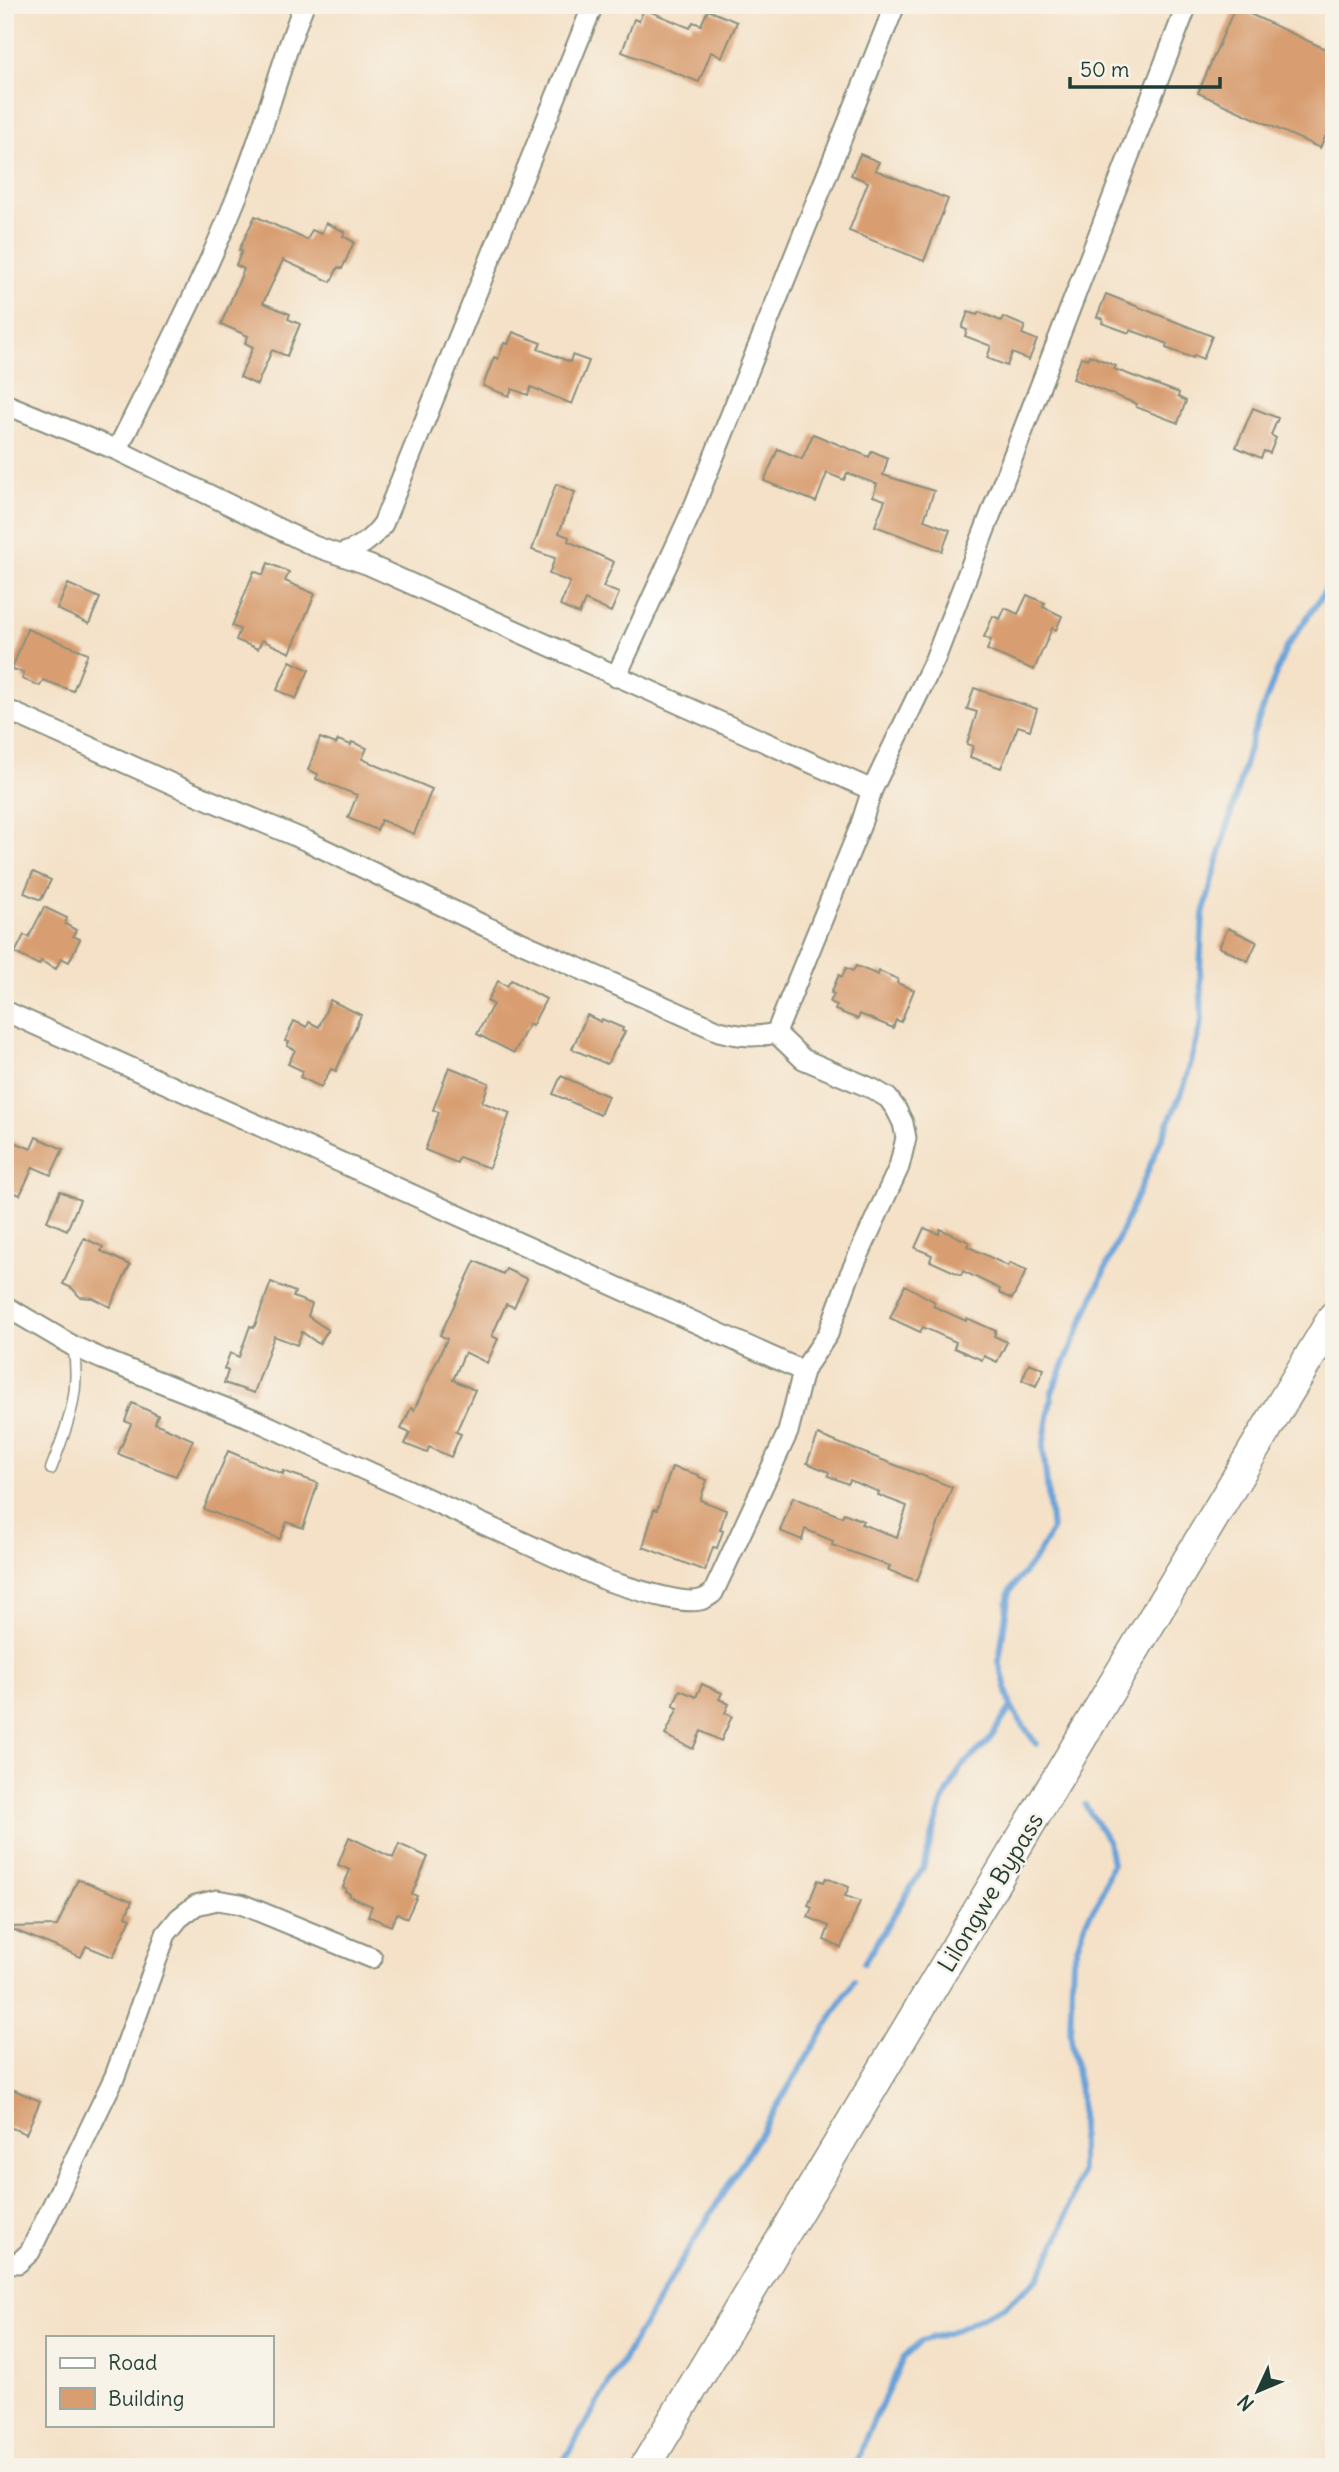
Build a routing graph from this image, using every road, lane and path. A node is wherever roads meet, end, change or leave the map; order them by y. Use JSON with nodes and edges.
{"nodes":[{"id":1,"x":304,"y":5,"type":"edge"},
{"id":2,"x":593,"y":5,"type":"edge"},
{"id":3,"x":895,"y":5,"type":"edge"},
{"id":4,"x":1186,"y":5,"type":"edge"},
{"id":5,"x":5,"y":404,"type":"edge"},
{"id":6,"x":117,"y":450,"type":"junction"},
{"id":7,"x":341,"y":554,"type":"junction"},
{"id":8,"x":617,"y":677,"type":"junction"},
{"id":9,"x":5,"y":709,"type":"edge"},
{"id":10,"x":872,"y":790,"type":"junction"},
{"id":11,"x":5,"y":1011,"type":"edge"},
{"id":12,"x":776,"y":1033,"type":"junction"},
{"id":13,"x":5,"y":1306,"type":"edge"},
{"id":14,"x":1334,"y":1316,"type":"edge"},
{"id":15,"x":74,"y":1346,"type":"junction"},
{"id":16,"x":803,"y":1371,"type":"junction"},
{"id":17,"x":51,"y":1469,"type":"dead end"},
{"id":18,"x":372,"y":1958,"type":"dead end"},
{"id":19,"x":5,"y":2262,"type":"edge"},
{"id":20,"x":645,"y":2467,"type":"edge"}],
"edges":[{"from":1,"to":6,"type":"street"},
{"from":2,"to":7,"type":"street"},
{"from":3,"to":8,"type":"street"},
{"from":4,"to":10,"type":"street"},
{"from":5,"to":6,"type":"street"},
{"from":6,"to":7,"type":"street"},
{"from":7,"to":8,"type":"street"},
{"from":8,"to":10,"type":"street"},
{"from":9,"to":12,"type":"street"},
{"from":10,"to":12,"type":"street"},
{"from":11,"to":16,"type":"street"},
{"from":12,"to":16,"type":"street"},
{"from":13,"to":15,"type":"street"},
{"from":14,"to":20,"type":"main road","name":"Lilongwe Bypass"},
{"from":15,"to":16,"type":"street"},
{"from":15,"to":17,"type":"lane"},
{"from":18,"to":19,"type":"street"}]}
